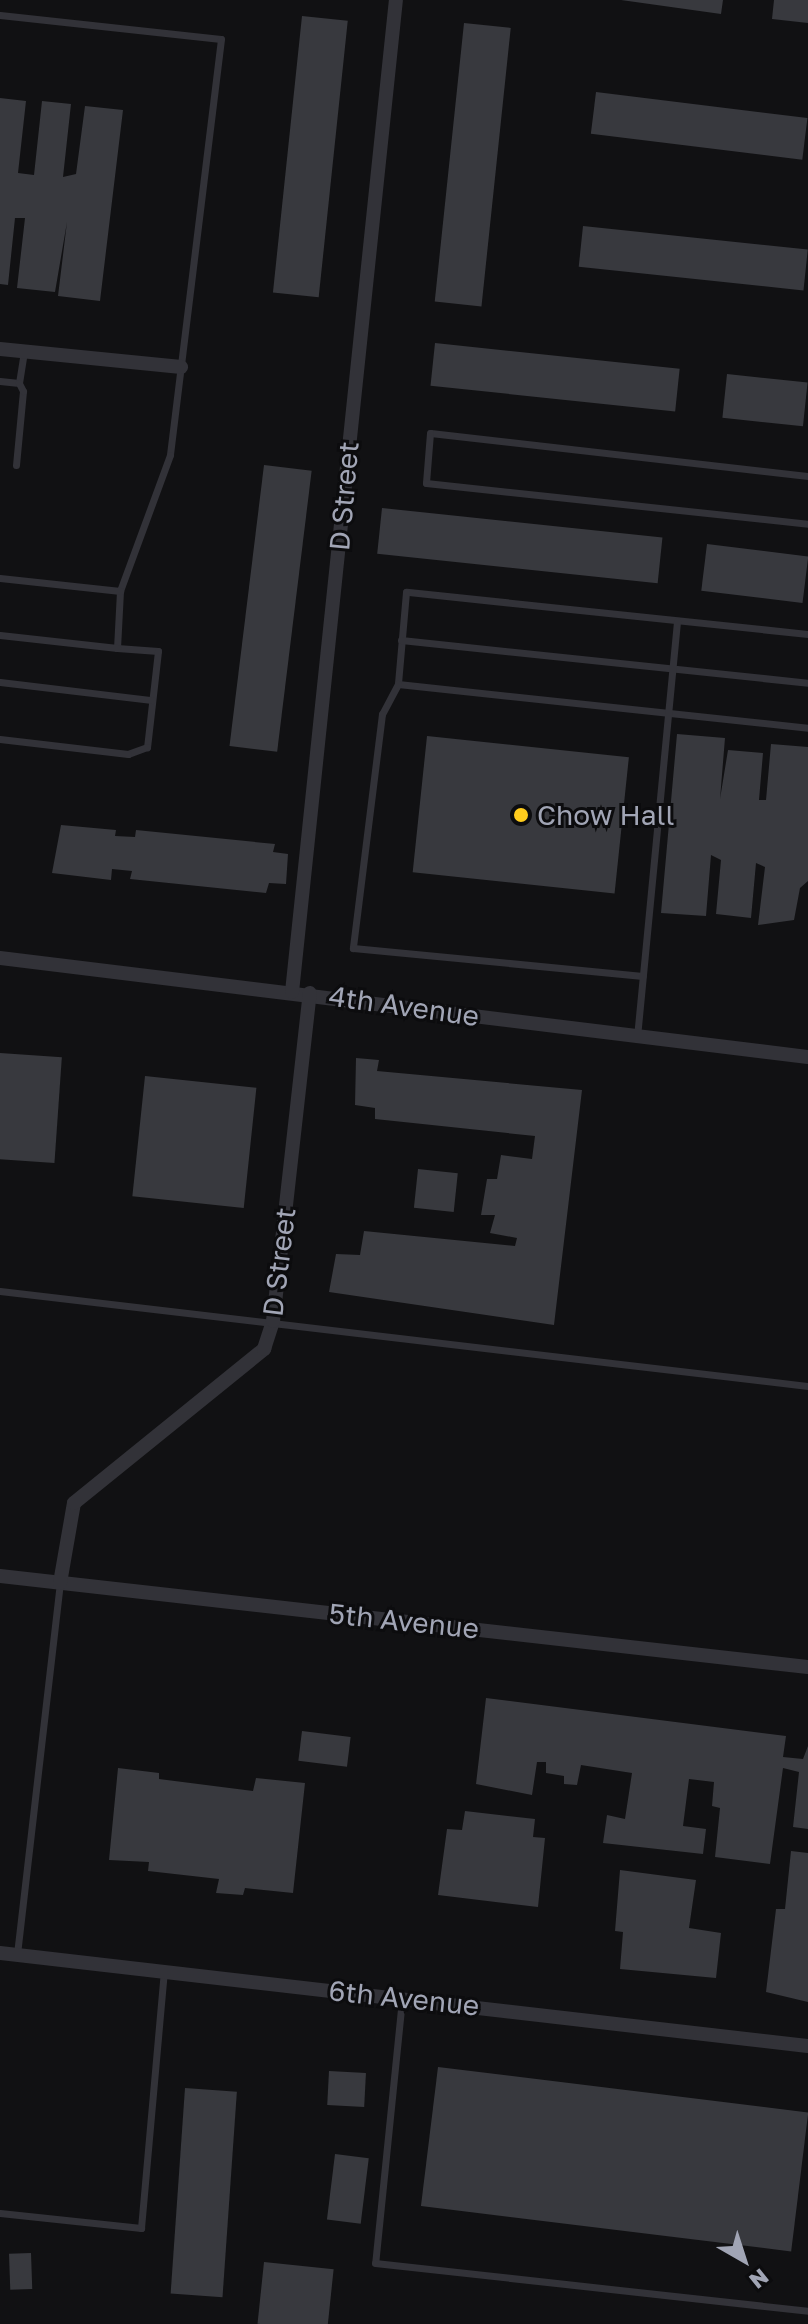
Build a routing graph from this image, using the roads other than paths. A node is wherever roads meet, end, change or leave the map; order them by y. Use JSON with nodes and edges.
{"nodes":[{"id":1,"x":396,"y":0,"type":"edge"},
{"id":2,"x":0,"y":15,"type":"edge"},
{"id":3,"x":0,"y":349,"type":"edge"},
{"id":4,"x":24,"y":352,"type":"junction"},
{"id":5,"x":181,"y":367,"type":"junction"},
{"id":6,"x":0,"y":381,"type":"edge"},
{"id":7,"x":19,"y":383,"type":"junction"},
{"id":8,"x":16,"y":465,"type":"dead end"},
{"id":9,"x":808,"y":476,"type":"edge"},
{"id":10,"x":808,"y":524,"type":"edge"},
{"id":11,"x":0,"y":578,"type":"edge"},
{"id":12,"x":120,"y":591,"type":"junction"},
{"id":13,"x":677,"y":621,"type":"junction"},
{"id":14,"x":808,"y":634,"type":"edge"},
{"id":15,"x":0,"y":635,"type":"edge"},
{"id":16,"x":401,"y":640,"type":"junction"},
{"id":17,"x":117,"y":648,"type":"junction"},
{"id":18,"x":672,"y":668,"type":"junction"},
{"id":19,"x":0,"y":682,"type":"edge"},
{"id":20,"x":808,"y":683,"type":"edge"},
{"id":21,"x":398,"y":684,"type":"junction"},
{"id":22,"x":152,"y":700,"type":"junction"},
{"id":23,"x":668,"y":713,"type":"junction"},
{"id":24,"x":808,"y":728,"type":"edge"},
{"id":25,"x":0,"y":739,"type":"edge"},
{"id":26,"x":0,"y":958,"type":"edge"},
{"id":27,"x":643,"y":976,"type":"junction"},
{"id":28,"x":292,"y":992,"type":"junction"},
{"id":29,"x":310,"y":993,"type":"junction"},
{"id":30,"x":636,"y":1038,"type":"junction"},
{"id":31,"x":808,"y":1057,"type":"edge"},
{"id":32,"x":0,"y":1291,"type":"edge"},
{"id":33,"x":273,"y":1321,"type":"junction"},
{"id":34,"x":808,"y":1386,"type":"edge"},
{"id":35,"x":0,"y":1576,"type":"edge"},
{"id":36,"x":60,"y":1583,"type":"junction"},
{"id":37,"x":808,"y":1667,"type":"edge"},
{"id":38,"x":0,"y":1953,"type":"edge"},
{"id":39,"x":17,"y":1955,"type":"junction"},
{"id":40,"x":164,"y":1972,"type":"junction"},
{"id":41,"x":402,"y":1998,"type":"junction"},
{"id":42,"x":808,"y":2046,"type":"edge"},
{"id":43,"x":0,"y":2213,"type":"edge"},
{"id":44,"x":808,"y":2311,"type":"edge"}],
"edges":[{"from":1,"to":28,"type":"street","name":"D Street"},
{"from":2,"to":5,"type":"lane"},
{"from":3,"to":4,"type":"street"},
{"from":4,"to":5,"type":"street"},
{"from":4,"to":7,"type":"lane"},
{"from":5,"to":12,"type":"lane"},
{"from":6,"to":7,"type":"lane"},
{"from":7,"to":8,"type":"lane"},
{"from":9,"to":10,"type":"lane"},
{"from":11,"to":12,"type":"lane"},
{"from":12,"to":17,"type":"lane"},
{"from":13,"to":14,"type":"lane"},
{"from":13,"to":16,"type":"lane"},
{"from":13,"to":18,"type":"lane"},
{"from":15,"to":17,"type":"lane"},
{"from":16,"to":18,"type":"lane"},
{"from":16,"to":21,"type":"lane"},
{"from":17,"to":22,"type":"lane"},
{"from":18,"to":20,"type":"lane"},
{"from":18,"to":23,"type":"lane"},
{"from":19,"to":22,"type":"lane"},
{"from":21,"to":23,"type":"lane"},
{"from":21,"to":27,"type":"lane"},
{"from":22,"to":25,"type":"lane"},
{"from":23,"to":24,"type":"lane"},
{"from":23,"to":27,"type":"lane"},
{"from":26,"to":28,"type":"street","name":"4th Avenue"},
{"from":27,"to":30,"type":"lane"},
{"from":28,"to":29,"type":"street","name":"4th Avenue"},
{"from":29,"to":30,"type":"street","name":"4th Avenue"},
{"from":29,"to":33,"type":"street","name":"D Street"},
{"from":30,"to":31,"type":"street","name":"4th Avenue"},
{"from":32,"to":33,"type":"lane"},
{"from":33,"to":34,"type":"lane"},
{"from":33,"to":36,"type":"street","name":"D Street"},
{"from":35,"to":36,"type":"street","name":"5th Avenue"},
{"from":36,"to":37,"type":"street","name":"5th Avenue"},
{"from":36,"to":39,"type":"lane"},
{"from":38,"to":39,"type":"street","name":"6th Avenue"},
{"from":39,"to":40,"type":"street","name":"6th Avenue"},
{"from":40,"to":41,"type":"street","name":"6th Avenue"},
{"from":40,"to":43,"type":"lane"},
{"from":41,"to":42,"type":"street","name":"6th Avenue"},
{"from":41,"to":44,"type":"lane"}]}
